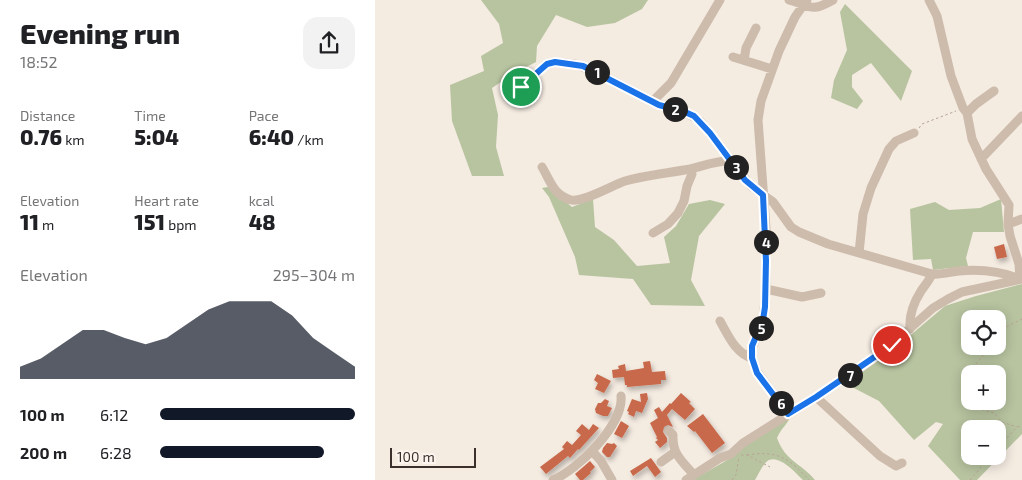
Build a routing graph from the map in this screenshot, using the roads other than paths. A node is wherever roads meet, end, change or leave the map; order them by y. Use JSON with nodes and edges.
{"nodes":[{"id":1,"x":720,"y":0,"type":"edge"},
{"id":2,"x":789,"y":0,"type":"edge"},
{"id":3,"x":833,"y":0,"type":"edge"},
{"id":4,"x":929,"y":0,"type":"edge"},
{"id":5,"x":805,"y":3,"type":"edge"},
{"id":6,"x":756,"y":28,"type":"dead end"},
{"id":7,"x":733,"y":57,"type":"dead end"},
{"id":8,"x":745,"y":60,"type":"junction"},
{"id":9,"x":772,"y":69,"type":"junction"},
{"id":10,"x":521,"y":87,"type":"dead end"},
{"id":11,"x":994,"y":91,"type":"dead end"},
{"id":12,"x":656,"y":104,"type":"junction"},
{"id":13,"x":965,"y":110,"type":"junction"},
{"id":14,"x":1022,"y":116,"type":"edge"},
{"id":15,"x":914,"y":134,"type":"road end"},
{"id":16,"x":981,"y":159,"type":"junction"},
{"id":17,"x":731,"y":162,"type":"junction"},
{"id":18,"x":542,"y":167,"type":"dead end"},
{"id":19,"x":691,"y":169,"type":"junction"},
{"id":20,"x":763,"y":195,"type":"junction"},
{"id":21,"x":1022,"y":219,"type":"edge"},
{"id":22,"x":1008,"y":224,"type":"junction"},
{"id":23,"x":653,"y":233,"type":"dead end"},
{"id":24,"x":859,"y":253,"type":"junction"},
{"id":25,"x":931,"y":274,"type":"junction"},
{"id":26,"x":1021,"y":279,"type":"edge"},
{"id":27,"x":766,"y":290,"type":"junction"},
{"id":28,"x":821,"y":293,"type":"dead end"},
{"id":29,"x":720,"y":322,"type":"dead end"},
{"id":30,"x":910,"y":329,"type":"junction"},
{"id":31,"x":752,"y":358,"type":"junction"},
{"id":32,"x":621,"y":396,"type":"dead end"},
{"id":33,"x":816,"y":397,"type":"junction"},
{"id":34,"x":788,"y":414,"type":"junction"},
{"id":35,"x":669,"y":430,"type":"dead end"},
{"id":36,"x":591,"y":451,"type":"junction"},
{"id":37,"x":675,"y":452,"type":"junction"},
{"id":38,"x":661,"y":462,"type":"dead end"},
{"id":39,"x":902,"y":463,"type":"dead end"},
{"id":40,"x":694,"y":475,"type":"junction"},
{"id":41,"x":553,"y":480,"type":"edge"},
{"id":42,"x":612,"y":480,"type":"edge"},
{"id":43,"x":686,"y":480,"type":"edge"}],
"edges":[{"from":1,"to":12,"type":"street"},
{"from":2,"to":5,"type":"street"},
{"from":3,"to":5,"type":"street"},
{"from":4,"to":13,"type":"street"},
{"from":5,"to":9,"type":"street"},
{"from":6,"to":8,"type":"street"},
{"from":7,"to":8,"type":"street"},
{"from":8,"to":9,"type":"street"},
{"from":9,"to":20,"type":"street"},
{"from":10,"to":12,"type":"street"},
{"from":11,"to":13,"type":"street"},
{"from":12,"to":17,"type":"street"},
{"from":13,"to":16,"type":"street"},
{"from":14,"to":16,"type":"street"},
{"from":15,"to":24,"type":"street"},
{"from":16,"to":22,"type":"street"},
{"from":17,"to":19,"type":"street"},
{"from":17,"to":20,"type":"street"},
{"from":18,"to":19,"type":"street"},
{"from":19,"to":23,"type":"street"},
{"from":20,"to":24,"type":"street"},
{"from":20,"to":27,"type":"street"},
{"from":21,"to":22,"type":"street"},
{"from":22,"to":26,"type":"street"},
{"from":24,"to":25,"type":"street"},
{"from":25,"to":26,"type":"street"},
{"from":25,"to":30,"type":"street"},
{"from":26,"to":30,"type":"street"},
{"from":27,"to":28,"type":"street"},
{"from":27,"to":31,"type":"street"},
{"from":29,"to":31,"type":"street"},
{"from":30,"to":33,"type":"street"},
{"from":31,"to":34,"type":"street"},
{"from":32,"to":36,"type":"street"},
{"from":33,"to":34,"type":"street"},
{"from":33,"to":39,"type":"street"},
{"from":34,"to":40,"type":"street"},
{"from":35,"to":37,"type":"street"},
{"from":36,"to":41,"type":"street"},
{"from":36,"to":42,"type":"street"},
{"from":37,"to":38,"type":"street"},
{"from":37,"to":40,"type":"street"},
{"from":40,"to":43,"type":"street"}]}
